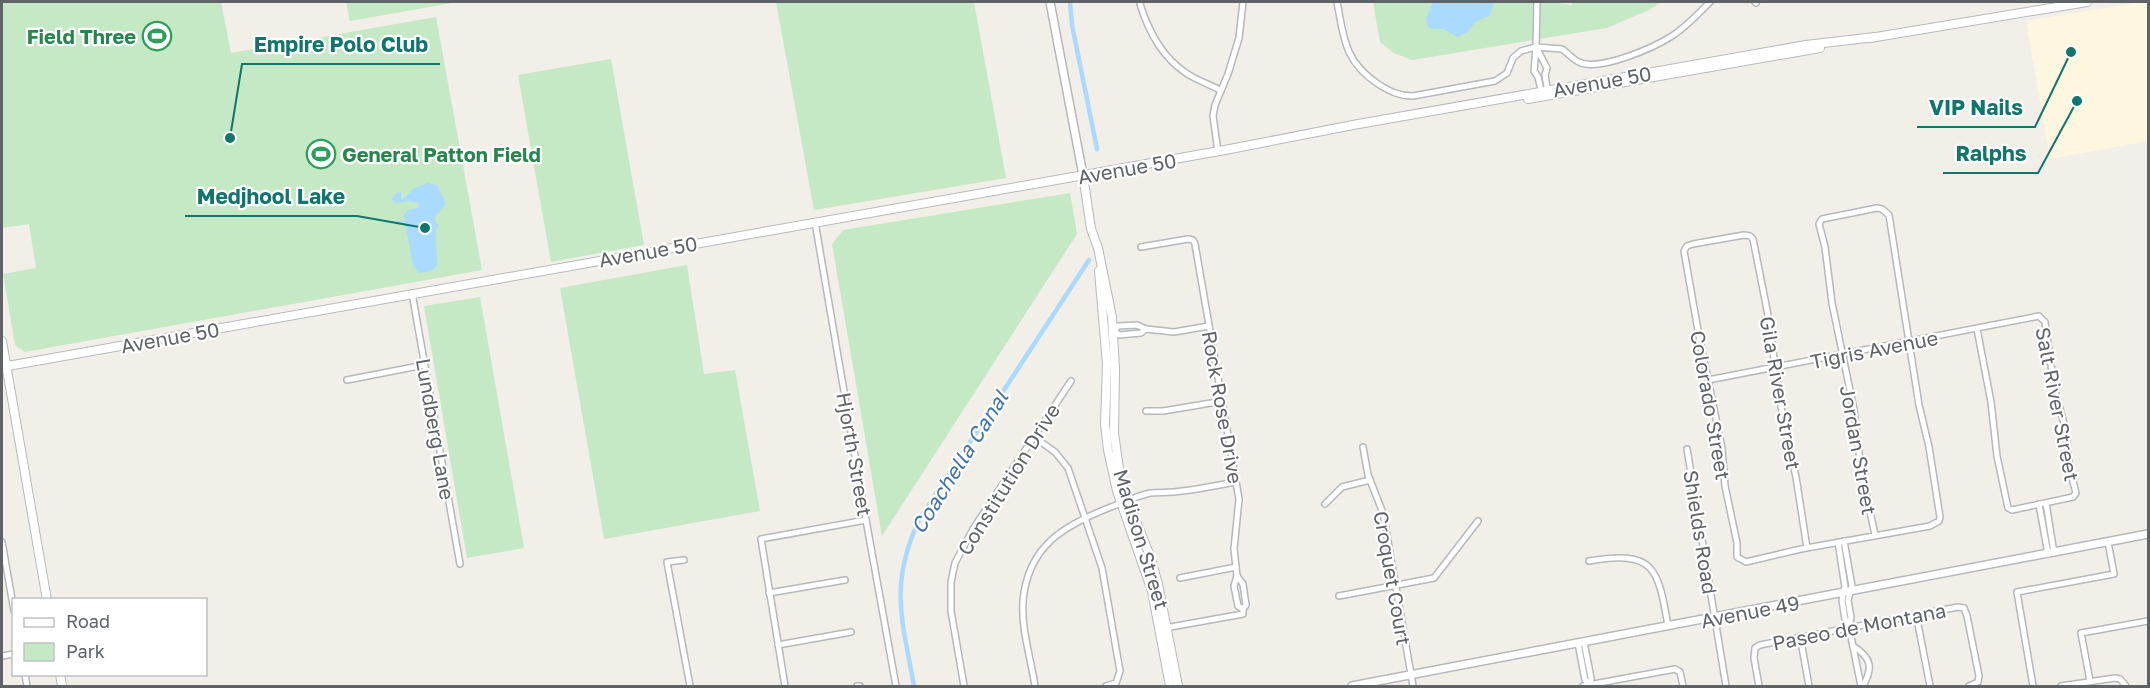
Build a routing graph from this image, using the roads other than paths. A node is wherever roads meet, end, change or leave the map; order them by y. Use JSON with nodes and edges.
{"nodes":[{"id":1,"x":1050,"y":2,"type":"edge"},
{"id":2,"x":1243,"y":2,"type":"edge"},
{"id":3,"x":1337,"y":2,"type":"edge"},
{"id":4,"x":1537,"y":2,"type":"edge"},
{"id":5,"x":1710,"y":2,"type":"edge"},
{"id":6,"x":2087,"y":2,"type":"edge"},
{"id":7,"x":1140,"y":4,"type":"dead end"},
{"id":8,"x":1538,"y":47,"type":"junction"},
{"id":9,"x":1220,"y":90,"type":"junction"},
{"id":10,"x":1545,"y":94,"type":"junction"},
{"id":11,"x":1218,"y":152,"type":"junction"},
{"id":12,"x":1083,"y":175,"type":"junction"},
{"id":13,"x":815,"y":222,"type":"junction"},
{"id":14,"x":1753,"y":239,"type":"joint"},
{"id":15,"x":1141,"y":247,"type":"dead end"},
{"id":16,"x":1098,"y":248,"type":"junction"},
{"id":17,"x":412,"y":293,"type":"junction"},
{"id":18,"x":2039,"y":316,"type":"joint"},
{"id":19,"x":1129,"y":325,"type":"junction"},
{"id":20,"x":1209,"y":326,"type":"junction"},
{"id":21,"x":1146,"y":329,"type":"junction"},
{"id":22,"x":1977,"y":329,"type":"junction"},
{"id":23,"x":1115,"y":331,"type":"junction"},
{"id":24,"x":1130,"y":334,"type":"junction"},
{"id":25,"x":2,"y":341,"type":"edge"},
{"id":26,"x":1910,"y":342,"type":"junction"},
{"id":27,"x":1842,"y":355,"type":"junction"},
{"id":28,"x":424,"y":365,"type":"junction"},
{"id":29,"x":4,"y":367,"type":"edge"},
{"id":30,"x":1775,"y":368,"type":"junction"},
{"id":31,"x":347,"y":380,"type":"dead end"},
{"id":32,"x":1708,"y":380,"type":"junction"},
{"id":33,"x":1071,"y":381,"type":"dead end"},
{"id":34,"x":1222,"y":401,"type":"junction"},
{"id":35,"x":1146,"y":411,"type":"dead end"},
{"id":36,"x":1034,"y":437,"type":"junction"},
{"id":37,"x":1363,"y":447,"type":"dead end"},
{"id":38,"x":1688,"y":448,"type":"dead end"},
{"id":39,"x":1370,"y":480,"type":"junction"},
{"id":40,"x":1236,"y":482,"type":"junction"},
{"id":41,"x":1125,"y":502,"type":"junction"},
{"id":42,"x":2046,"y":503,"type":"junction"},
{"id":43,"x":1325,"y":504,"type":"dead end"},
{"id":44,"x":2039,"y":504,"type":"junction"},
{"id":45,"x":1084,"y":518,"type":"junction"},
{"id":46,"x":866,"y":520,"type":"junction"},
{"id":47,"x":1478,"y":521,"type":"dead end"},
{"id":48,"x":2148,"y":534,"type":"edge"},
{"id":49,"x":1875,"y":535,"type":"junction"},
{"id":50,"x":2,"y":542,"type":"edge"},
{"id":51,"x":1841,"y":542,"type":"junction"},
{"id":52,"x":2108,"y":542,"type":"junction"},
{"id":53,"x":1807,"y":548,"type":"junction"},
{"id":54,"x":2051,"y":553,"type":"junction"},
{"id":55,"x":684,"y":560,"type":"dead end"},
{"id":56,"x":1589,"y":561,"type":"dead end"},
{"id":57,"x":460,"y":564,"type":"dead end"},
{"id":58,"x":1236,"y":567,"type":"junction"},
{"id":59,"x":4,"y":576,"type":"edge"},
{"id":60,"x":1180,"y":578,"type":"dead end"},
{"id":61,"x":845,"y":580,"type":"dead end"},
{"id":62,"x":1396,"y":585,"type":"junction"},
{"id":63,"x":769,"y":593,"type":"junction"},
{"id":64,"x":1846,"y":593,"type":"junction"},
{"id":65,"x":1339,"y":597,"type":"dead end"},
{"id":66,"x":47,"y":598,"type":"edge"},
{"id":67,"x":12,"y":604,"type":"edge"},
{"id":68,"x":1916,"y":614,"type":"junction"},
{"id":69,"x":1714,"y":618,"type":"junction"},
{"id":70,"x":2148,"y":621,"type":"edge"},
{"id":71,"x":1668,"y":626,"type":"junction"},
{"id":72,"x":1849,"y":627,"type":"junction"},
{"id":73,"x":1164,"y":628,"type":"junction"},
{"id":74,"x":851,"y":632,"type":"dead end"},
{"id":75,"x":1800,"y":636,"type":"junction"},
{"id":76,"x":1581,"y":643,"type":"junction"},
{"id":77,"x":778,"y":645,"type":"junction"},
{"id":78,"x":1853,"y":646,"type":"junction"},
{"id":79,"x":1411,"y":675,"type":"junction"},
{"id":80,"x":2090,"y":681,"type":"junction"},
{"id":81,"x":1590,"y":686,"type":"edge"},
{"id":82,"x":690,"y":687,"type":"edge"},
{"id":83,"x":785,"y":687,"type":"edge"},
{"id":84,"x":896,"y":687,"type":"edge"},
{"id":85,"x":964,"y":687,"type":"edge"},
{"id":86,"x":1035,"y":687,"type":"edge"},
{"id":87,"x":1106,"y":687,"type":"edge"},
{"id":88,"x":1170,"y":687,"type":"edge"},
{"id":89,"x":1178,"y":687,"type":"edge"},
{"id":90,"x":1352,"y":687,"type":"edge"},
{"id":91,"x":1413,"y":687,"type":"edge"},
{"id":92,"x":1583,"y":687,"type":"edge"},
{"id":93,"x":1683,"y":687,"type":"edge"},
{"id":94,"x":1726,"y":687,"type":"edge"},
{"id":95,"x":1759,"y":687,"type":"edge"},
{"id":96,"x":1809,"y":687,"type":"edge"},
{"id":97,"x":1862,"y":687,"type":"edge"},
{"id":98,"x":1930,"y":687,"type":"edge"},
{"id":99,"x":1969,"y":687,"type":"edge"},
{"id":100,"x":2033,"y":687,"type":"edge"},
{"id":101,"x":2061,"y":687,"type":"edge"},
{"id":102,"x":2126,"y":687,"type":"edge"}],
"edges":[{"from":1,"to":12,"type":"street","name":"Madison Street"},
{"from":2,"to":9,"type":"street"},
{"from":3,"to":8,"type":"street"},
{"from":4,"to":8,"type":"street"},
{"from":5,"to":8,"type":"street"},
{"from":6,"to":10,"type":"main road","name":"Avenue 50"},
{"from":7,"to":9,"type":"street"},
{"from":8,"to":10,"type":"street"},
{"from":8,"to":10,"type":"street"},
{"from":9,"to":11,"type":"street"},
{"from":10,"to":11,"type":"main road","name":"Avenue 50"},
{"from":11,"to":12,"type":"main road","name":"Avenue 50"},
{"from":12,"to":13,"type":"main road","name":"Avenue 50"},
{"from":12,"to":16,"type":"main road","name":"Madison Street"},
{"from":13,"to":17,"type":"main road","name":"Avenue 50"},
{"from":13,"to":46,"type":"street","name":"Hjorth Street"},
{"from":14,"to":30,"type":"street","name":"Gila River Street"},
{"from":14,"to":32,"type":"street","name":"Colorado Street"},
{"from":15,"to":20,"type":"street","name":"Rock Rose Drive"},
{"from":16,"to":23,"type":"main road","name":"Madison Street"},
{"from":16,"to":41,"type":"main road","name":"Madison Street"},
{"from":17,"to":28,"type":"street","name":"Lundberg Lane"},
{"from":17,"to":29,"type":"main road","name":"Avenue 50"},
{"from":18,"to":22,"type":"street","name":"Tigris Avenue"},
{"from":18,"to":42,"type":"street","name":"Salt River Street"},
{"from":19,"to":21,"type":"street"},
{"from":19,"to":23,"type":"street"},
{"from":19,"to":24,"type":"street"},
{"from":20,"to":21,"type":"street"},
{"from":20,"to":34,"type":"street","name":"Rock Rose Drive"},
{"from":21,"to":24,"type":"street"},
{"from":22,"to":26,"type":"street","name":"Tigris Avenue"},
{"from":22,"to":44,"type":"street"},
{"from":23,"to":24,"type":"street"},
{"from":23,"to":41,"type":"main road","name":"Madison Street"},
{"from":25,"to":29,"type":"main road"},
{"from":26,"to":27,"type":"street","name":"Tigris Avenue"},
{"from":26,"to":27,"type":"street","name":"Jordan Street"},
{"from":26,"to":49,"type":"street"},
{"from":27,"to":30,"type":"street","name":"Tigris Avenue"},
{"from":27,"to":49,"type":"street","name":"Jordan Street"},
{"from":28,"to":31,"type":"street"},
{"from":28,"to":57,"type":"street","name":"Lundberg Lane"},
{"from":29,"to":66,"type":"main road"},
{"from":30,"to":32,"type":"street","name":"Tigris Avenue"},
{"from":30,"to":53,"type":"street","name":"Gila River Street"},
{"from":32,"to":53,"type":"street","name":"Colorado Street"},
{"from":33,"to":36,"type":"street","name":"Constitution Drive"},
{"from":34,"to":35,"type":"street"},
{"from":34,"to":40,"type":"street","name":"Rock Rose Drive"},
{"from":36,"to":45,"type":"street"},
{"from":36,"to":85,"type":"street","name":"Constitution Drive"},
{"from":37,"to":39,"type":"street","name":"Croquet Court"},
{"from":38,"to":69,"type":"street","name":"Shields Road"},
{"from":39,"to":43,"type":"street"},
{"from":39,"to":62,"type":"street","name":"Croquet Court"},
{"from":40,"to":41,"type":"street"},
{"from":40,"to":58,"type":"street","name":"Rock Rose Drive"},
{"from":41,"to":45,"type":"street"},
{"from":41,"to":73,"type":"main road","name":"Madison Street"},
{"from":42,"to":44,"type":"street"},
{"from":42,"to":54,"type":"street"},
{"from":44,"to":54,"type":"street"},
{"from":45,"to":86,"type":"street"},
{"from":45,"to":87,"type":"street"},
{"from":46,"to":63,"type":"street"},
{"from":46,"to":84,"type":"street","name":"Hjorth Street"},
{"from":47,"to":62,"type":"street"},
{"from":48,"to":52,"type":"street","name":"Avenue 49"},
{"from":49,"to":51,"type":"street"},
{"from":50,"to":59,"type":"street"},
{"from":51,"to":53,"type":"street"},
{"from":51,"to":64,"type":"street"},
{"from":52,"to":54,"type":"street","name":"Avenue 49"},
{"from":52,"to":100,"type":"street"},
{"from":54,"to":64,"type":"street","name":"Avenue 49"},
{"from":55,"to":82,"type":"street"},
{"from":56,"to":71,"type":"street"},
{"from":58,"to":60,"type":"street"},
{"from":58,"to":73,"type":"street","name":"Rock Rose Drive"},
{"from":59,"to":67,"type":"street"},
{"from":61,"to":63,"type":"street"},
{"from":62,"to":65,"type":"street"},
{"from":62,"to":79,"type":"street","name":"Croquet Court"},
{"from":63,"to":77,"type":"street"},
{"from":64,"to":69,"type":"street","name":"Avenue 49"},
{"from":64,"to":72,"type":"street"},
{"from":68,"to":72,"type":"street","name":"Paseo de Montana"},
{"from":68,"to":98,"type":"street"},
{"from":68,"to":99,"type":"street","name":"Paseo de Montana"},
{"from":69,"to":71,"type":"street","name":"Avenue 49"},
{"from":69,"to":94,"type":"street","name":"Shields Road"},
{"from":70,"to":80,"type":"street"},
{"from":71,"to":76,"type":"street","name":"Avenue 49"},
{"from":72,"to":75,"type":"street","name":"Paseo de Montana"},
{"from":72,"to":78,"type":"street"},
{"from":73,"to":88,"type":"main road","name":"Madison Street"},
{"from":73,"to":89,"type":"main road","name":"Madison Street"},
{"from":74,"to":77,"type":"street"},
{"from":75,"to":95,"type":"street","name":"Paseo de Montana"},
{"from":75,"to":96,"type":"street"},
{"from":76,"to":79,"type":"street","name":"Avenue 49"},
{"from":76,"to":81,"type":"street"},
{"from":77,"to":83,"type":"street"},
{"from":78,"to":97,"type":"street"},
{"from":78,"to":97,"type":"street"},
{"from":79,"to":90,"type":"street","name":"Avenue 49"},
{"from":79,"to":91,"type":"street","name":"Croquet Court"},
{"from":80,"to":101,"type":"street"},
{"from":80,"to":102,"type":"street"},
{"from":81,"to":92,"type":"street"},
{"from":81,"to":93,"type":"street"}]}
